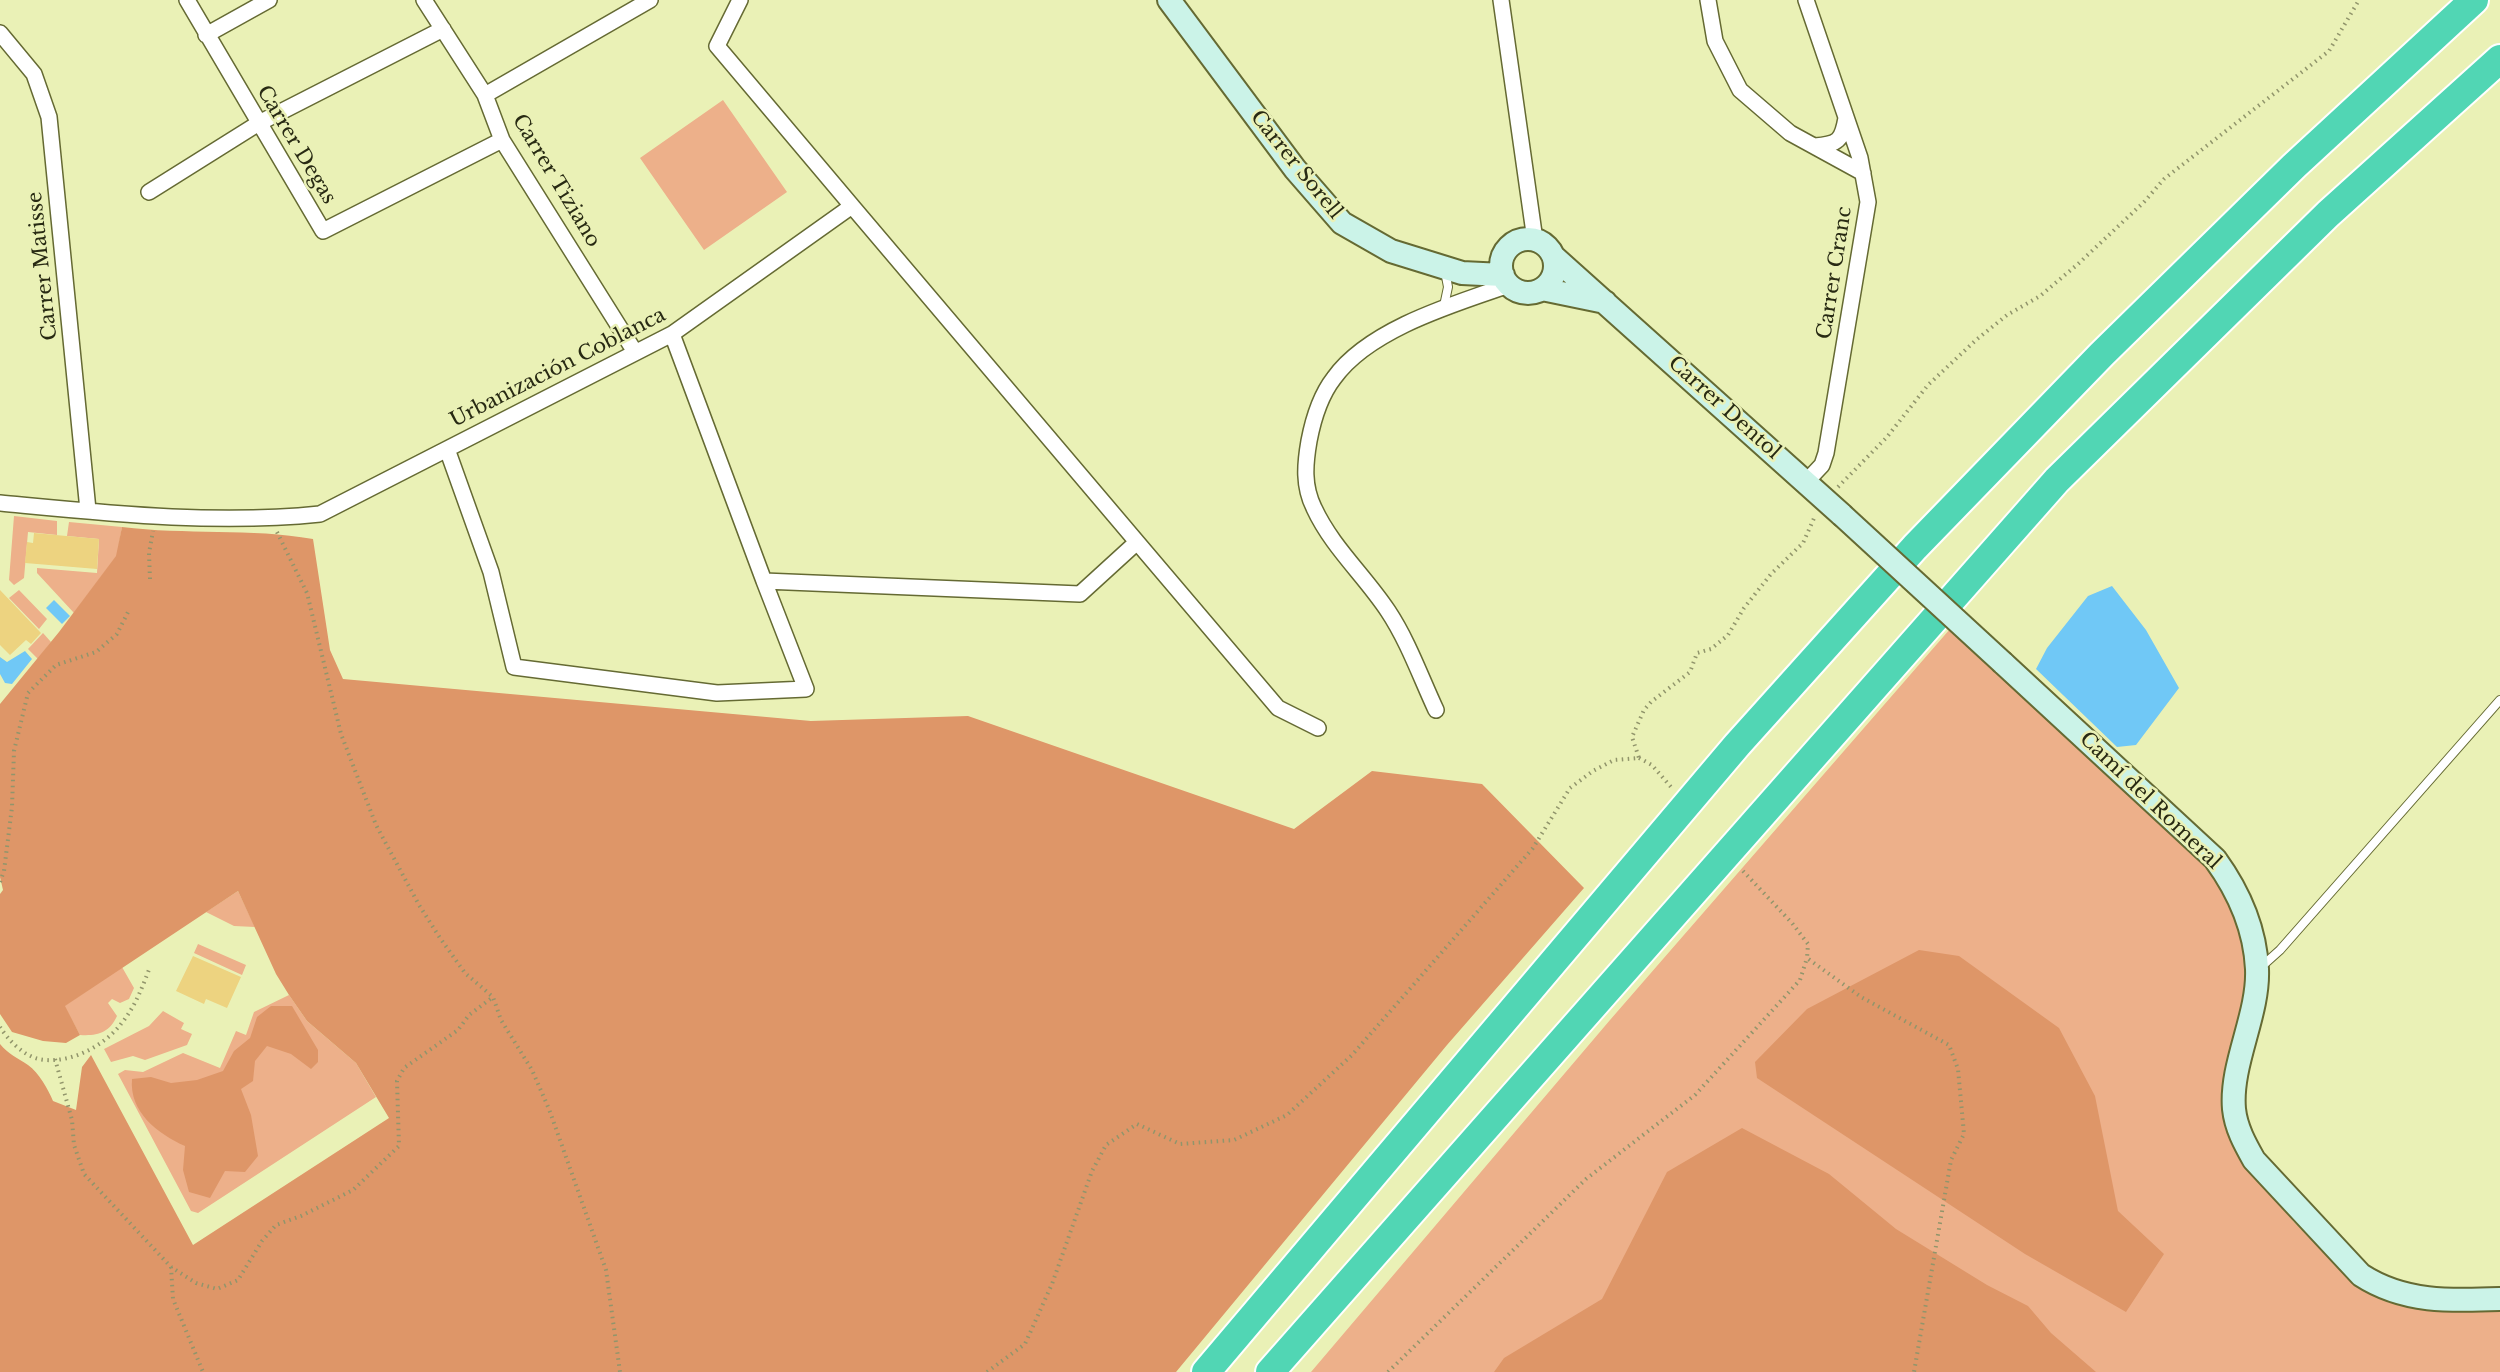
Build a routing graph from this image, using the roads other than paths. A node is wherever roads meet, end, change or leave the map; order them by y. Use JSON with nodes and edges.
{"nodes":[{"id":1,"x":187,"y":0,"type":"edge"},
{"id":2,"x":269,"y":0,"type":"edge"},
{"id":3,"x":425,"y":0,"type":"edge"},
{"id":4,"x":650,"y":0,"type":"edge"},
{"id":5,"x":740,"y":0,"type":"edge"},
{"id":6,"x":1169,"y":0,"type":"edge"},
{"id":7,"x":1501,"y":0,"type":"edge"},
{"id":8,"x":1708,"y":0,"type":"edge"},
{"id":9,"x":1806,"y":0,"type":"edge"},
{"id":10,"x":2474,"y":0,"type":"edge"},
{"id":11,"x":443,"y":29,"type":"junction"},
{"id":12,"x":0,"y":33,"type":"edge"},
{"id":13,"x":206,"y":35,"type":"junction"},
{"id":14,"x":2500,"y":58,"type":"edge"},
{"id":15,"x":485,"y":95,"type":"junction"},
{"id":16,"x":1846,"y":118,"type":"junction"},
{"id":17,"x":259,"y":123,"type":"junction"},
{"id":18,"x":502,"y":140,"type":"junction"},
{"id":19,"x":1815,"y":146,"type":"junction"},
{"id":20,"x":1863,"y":173,"type":"junction"},
{"id":21,"x":149,"y":192,"type":"dead end"},
{"id":22,"x":852,"y":206,"type":"junction"},
{"id":23,"x":1535,"y":240,"type":"junction"},
{"id":24,"x":1554,"y":257,"type":"junction"},
{"id":25,"x":1443,"y":267,"type":"junction"},
{"id":26,"x":1506,"y":280,"type":"junction"},
{"id":27,"x":1542,"y":289,"type":"junction"},
{"id":28,"x":1606,"y":303,"type":"junction"},
{"id":29,"x":1444,"y":307,"type":"junction"},
{"id":30,"x":672,"y":334,"type":"junction"},
{"id":31,"x":636,"y":352,"type":"junction"},
{"id":32,"x":447,"y":449,"type":"junction"},
{"id":33,"x":1806,"y":482,"type":"junction"},
{"id":34,"x":0,"y":503,"type":"edge"},
{"id":35,"x":88,"y":510,"type":"junction"},
{"id":36,"x":1842,"y":514,"type":"joint"},
{"id":37,"x":1137,"y":542,"type":"junction"},
{"id":38,"x":764,"y":581,"type":"junction"},
{"id":39,"x":2500,"y":700,"type":"edge"},
{"id":40,"x":1436,"y":710,"type":"dead end"},
{"id":41,"x":1318,"y":728,"type":"dead end"},
{"id":42,"x":2258,"y":970,"type":"junction"},
{"id":43,"x":2500,"y":1299,"type":"edge"},
{"id":44,"x":1206,"y":1372,"type":"edge"},
{"id":45,"x":1270,"y":1372,"type":"edge"}],
"edges":[{"from":1,"to":13,"type":"street","name":"Carrer Degas"},
{"from":2,"to":13,"type":"street"},
{"from":3,"to":11,"type":"street","name":"Carrer Tiziano"},
{"from":4,"to":15,"type":"street"},
{"from":5,"to":22,"type":"street"},
{"from":6,"to":25,"type":"street","name":"Carrer Sorell"},
{"from":7,"to":23,"type":"street"},
{"from":8,"to":19,"type":"street"},
{"from":9,"to":16,"type":"street","name":"Carrer Cranc"},
{"from":10,"to":44,"type":"highway"},
{"from":11,"to":15,"type":"street","name":"Carrer Tiziano"},
{"from":11,"to":17,"type":"street"},
{"from":12,"to":35,"type":"street","name":"Carrer Matisse"},
{"from":13,"to":17,"type":"street","name":"Carrer Degas"},
{"from":14,"to":45,"type":"highway"},
{"from":15,"to":18,"type":"street","name":"Carrer Tiziano"},
{"from":16,"to":19,"type":"street"},
{"from":16,"to":20,"type":"street","name":"Carrer Cranc"},
{"from":17,"to":18,"type":"street","name":"Carrer Degas"},
{"from":17,"to":21,"type":"street"},
{"from":18,"to":31,"type":"street","name":"Carrer Tiziano"},
{"from":19,"to":20,"type":"street"},
{"from":20,"to":33,"type":"street","name":"Carrer Cranc"},
{"from":22,"to":30,"type":"street","name":"Urbanización Coblanca"},
{"from":22,"to":37,"type":"street"},
{"from":23,"to":24,"type":"street"},
{"from":23,"to":26,"type":"street"},
{"from":24,"to":27,"type":"street"},
{"from":24,"to":28,"type":"street","name":"Carrer Dentol"},
{"from":25,"to":26,"type":"street","name":"Carrer Sorell"},
{"from":25,"to":29,"type":"lane"},
{"from":26,"to":27,"type":"street"},
{"from":26,"to":29,"type":"street"},
{"from":27,"to":28,"type":"street","name":"Carrer Dentol"},
{"from":28,"to":33,"type":"street","name":"Carrer Dentol"},
{"from":29,"to":40,"type":"street"},
{"from":30,"to":31,"type":"street","name":"Urbanización Coblanca"},
{"from":30,"to":38,"type":"street"},
{"from":31,"to":32,"type":"street","name":"Urbanización Coblanca"},
{"from":32,"to":35,"type":"street","name":"Urbanización Coblanca"},
{"from":32,"to":38,"type":"street"},
{"from":33,"to":36,"type":"street","name":"Carrer Dentol"},
{"from":34,"to":35,"type":"street","name":"Urbanización Coblanca"},
{"from":36,"to":42,"type":"street","name":"Camí del Romeral","bridge":true},
{"from":37,"to":38,"type":"street"},
{"from":37,"to":41,"type":"street"},
{"from":39,"to":42,"type":"lane"},
{"from":42,"to":43,"type":"street","name":"Camí del Romeral"}]}
